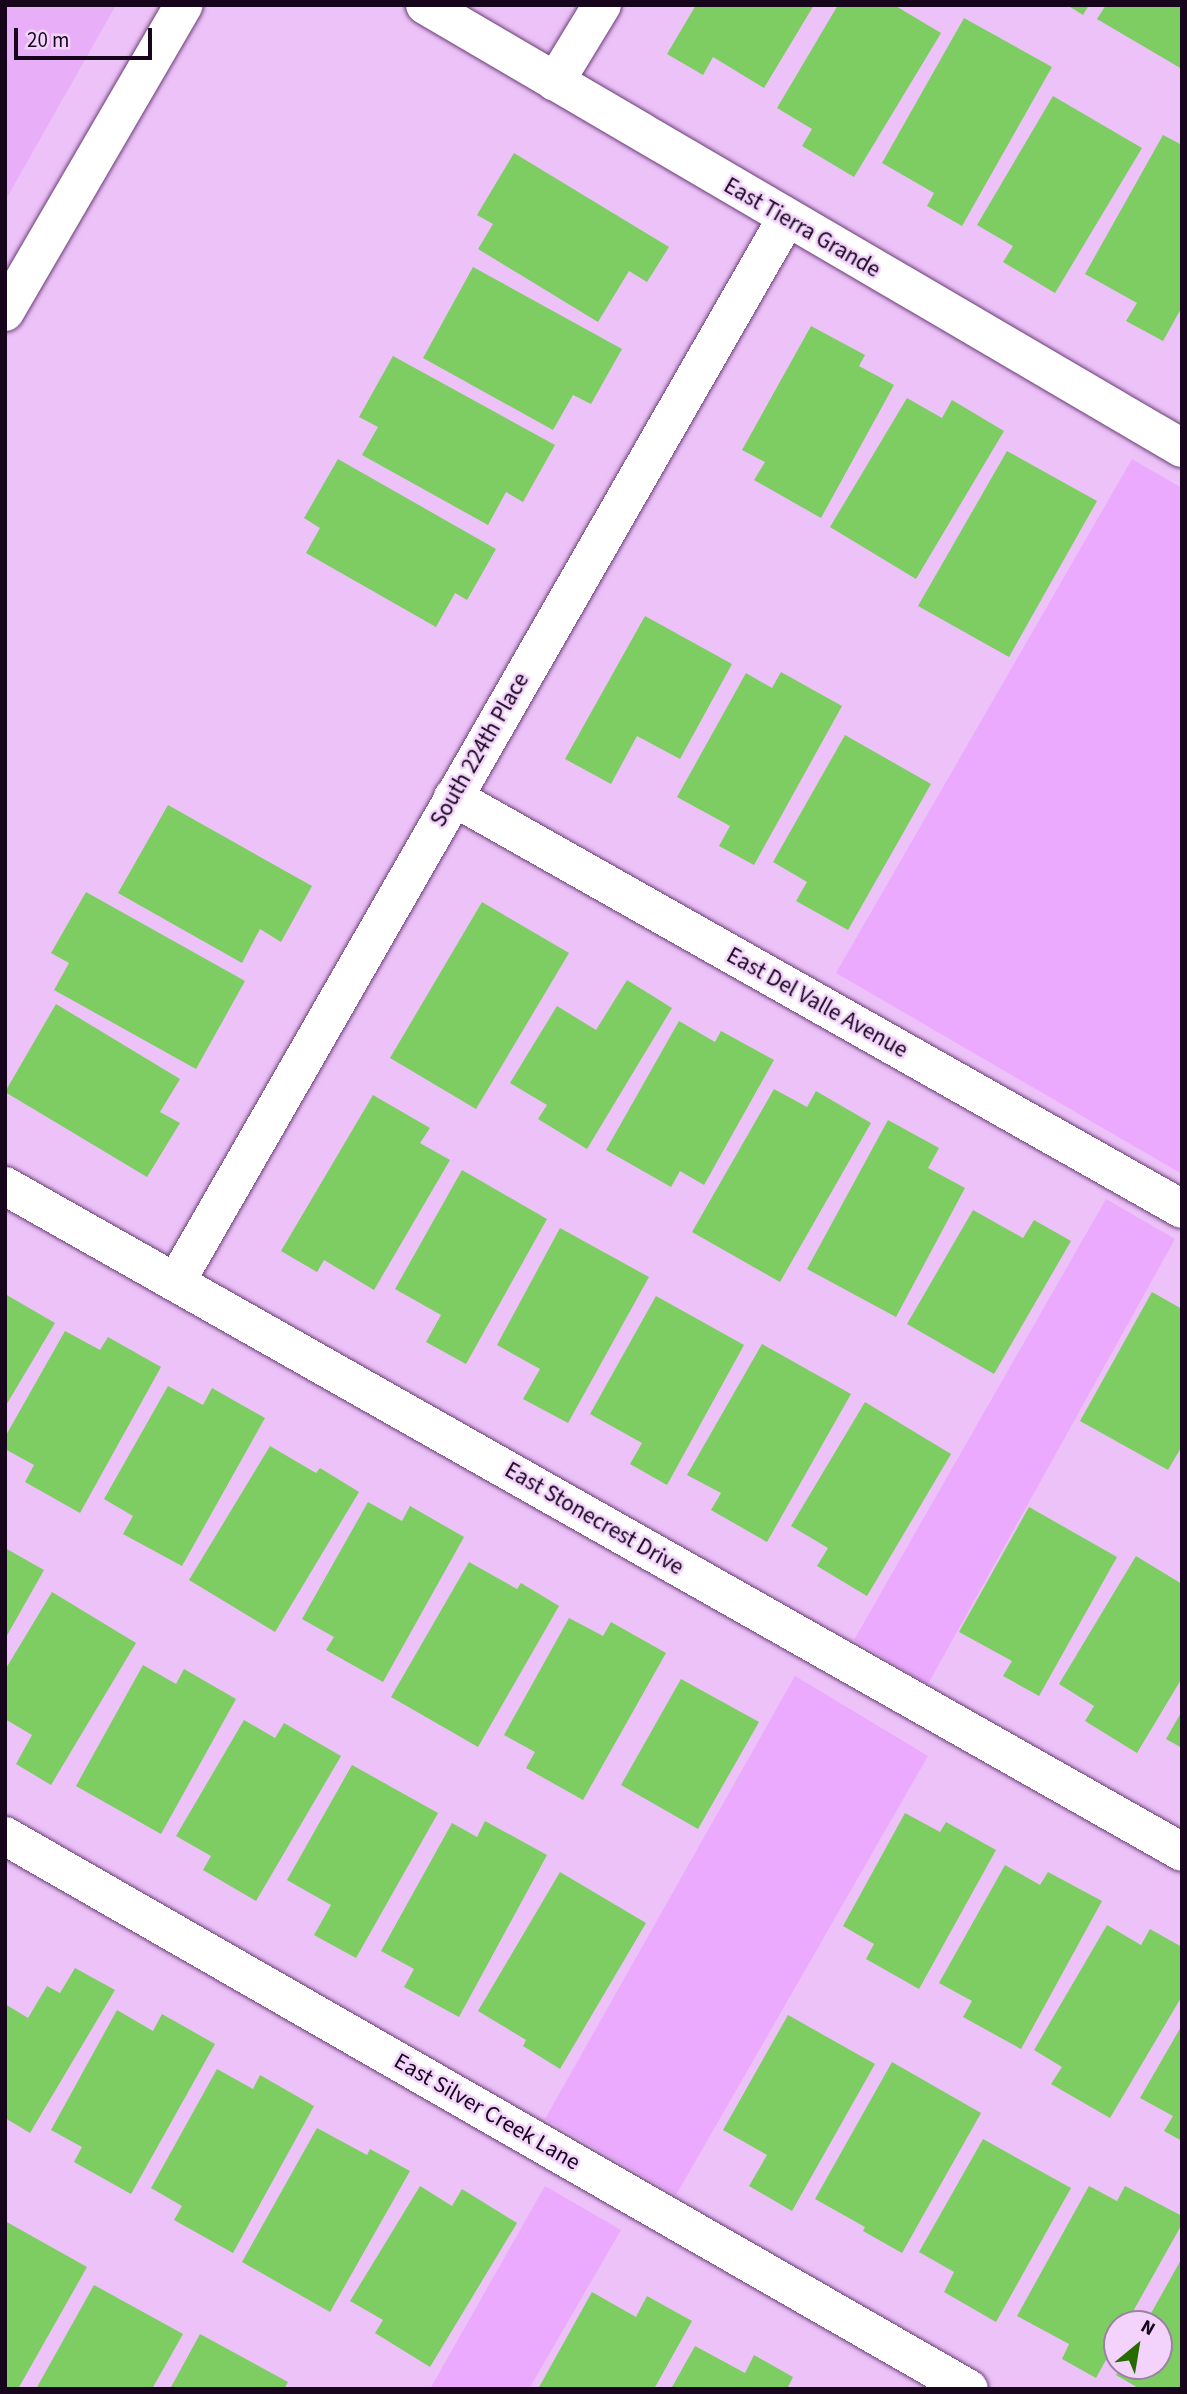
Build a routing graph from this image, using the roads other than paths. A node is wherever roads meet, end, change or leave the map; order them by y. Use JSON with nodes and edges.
{"nodes":[{"id":1,"x":184,"y":5,"type":"edge"},
{"id":2,"x":425,"y":5,"type":"edge"},
{"id":3,"x":602,"y":5,"type":"edge"},
{"id":4,"x":555,"y":82,"type":"junction"},
{"id":5,"x":786,"y":219,"type":"junction"},
{"id":6,"x":5,"y":312,"type":"edge"},
{"id":7,"x":1182,"y":448,"type":"edge"},
{"id":8,"x":453,"y":797,"type":"junction"},
{"id":9,"x":5,"y":1186,"type":"edge"},
{"id":10,"x":1182,"y":1209,"type":"edge"},
{"id":11,"x":176,"y":1282,"type":"junction"},
{"id":12,"x":5,"y":1836,"type":"edge"},
{"id":13,"x":1182,"y":1853,"type":"edge"},
{"id":14,"x":969,"y":2389,"type":"edge"}],
"edges":[{"from":1,"to":6,"type":"street"},
{"from":2,"to":4,"type":"street","name":"East Tierra Grande"},
{"from":3,"to":4,"type":"street"},
{"from":4,"to":5,"type":"street","name":"East Tierra Grande"},
{"from":5,"to":7,"type":"street","name":"East Tierra Grande"},
{"from":5,"to":8,"type":"street","name":"South 224th Place"},
{"from":8,"to":10,"type":"street","name":"East Del Valle Avenue"},
{"from":8,"to":11,"type":"street","name":"South 224th Place"},
{"from":9,"to":11,"type":"street","name":"East Stonecrest Drive"},
{"from":11,"to":13,"type":"street","name":"East Stonecrest Drive"},
{"from":12,"to":14,"type":"street","name":"East Silver Creek Lane"}]}
